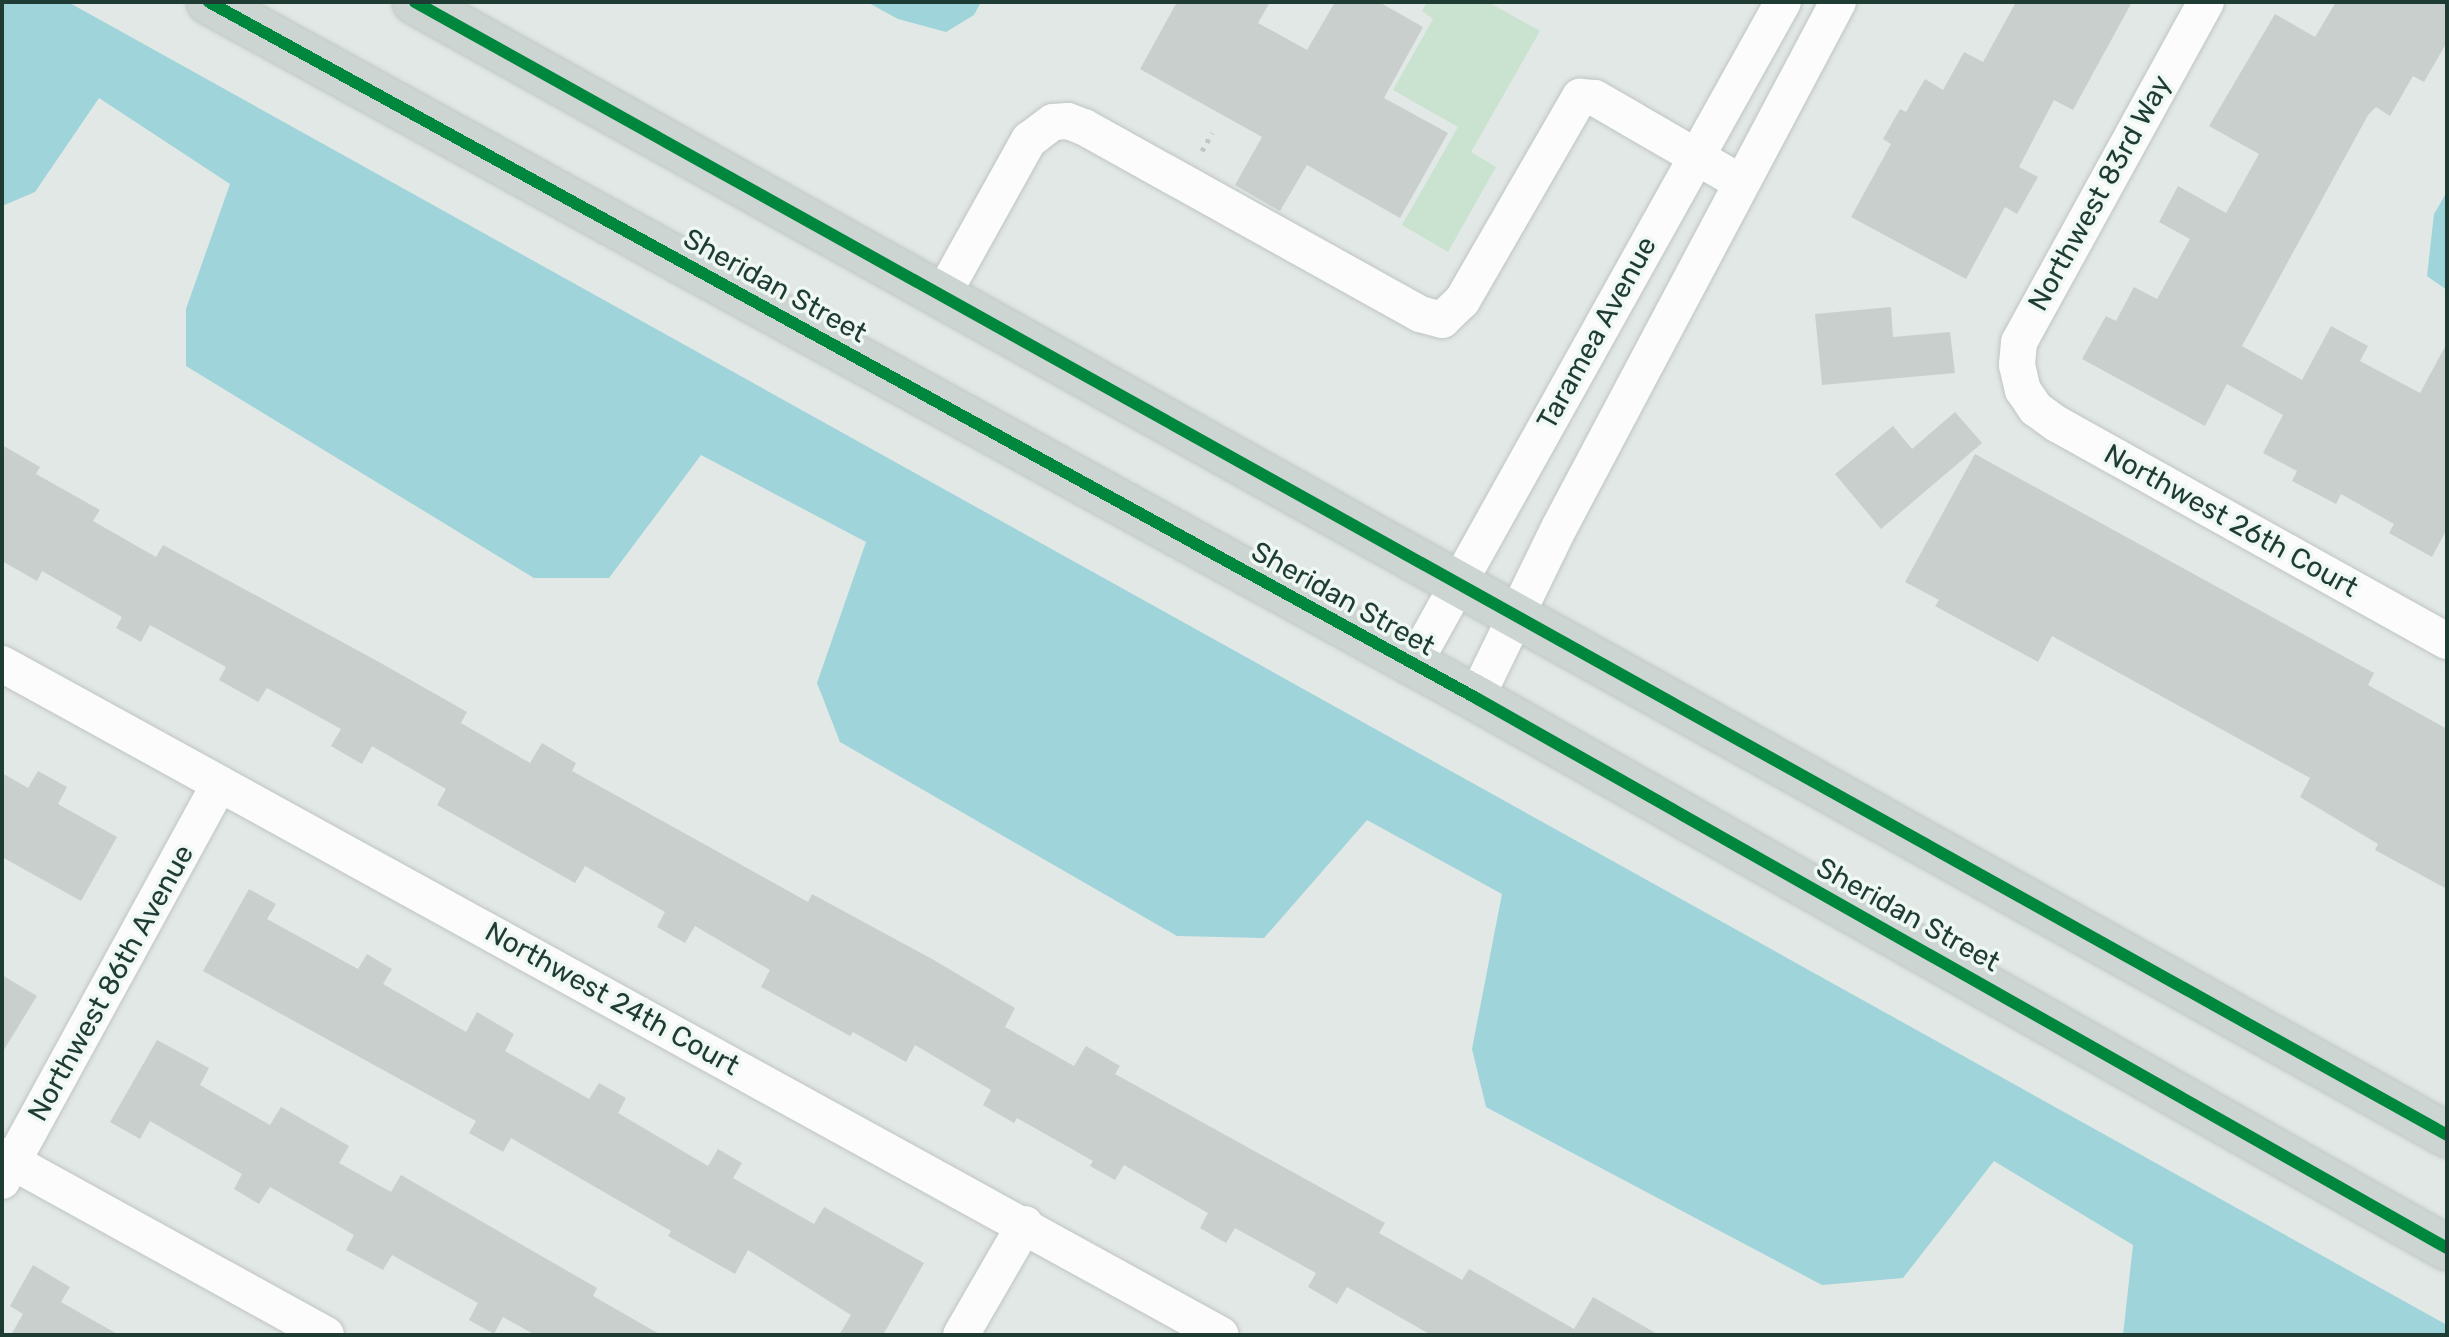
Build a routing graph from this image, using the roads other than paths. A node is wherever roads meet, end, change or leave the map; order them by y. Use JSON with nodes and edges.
{"nodes":[{"id":1,"x":209,"y":2,"type":"edge"},
{"id":2,"x":415,"y":2,"type":"edge"},
{"id":3,"x":1783,"y":2,"type":"edge"},
{"id":4,"x":2206,"y":2,"type":"edge"},
{"id":5,"x":1830,"y":17,"type":"edge"},
{"id":6,"x":1697,"y":156,"type":"junction"},
{"id":7,"x":1740,"y":182,"type":"junction"},
{"id":8,"x":942,"y":296,"type":"junction"},
{"id":9,"x":2023,"y":390,"type":"joint"},
{"id":10,"x":1456,"y":583,"type":"junction"},
{"id":11,"x":1517,"y":615,"type":"junction"},
{"id":12,"x":2447,"y":641,"type":"edge"},
{"id":13,"x":2,"y":664,"type":"edge"},
{"id":14,"x":1413,"y":665,"type":"junction"},
{"id":15,"x":1476,"y":698,"type":"junction"},
{"id":16,"x":219,"y":785,"type":"junction"},
{"id":17,"x":2447,"y":1135,"type":"edge"},
{"id":18,"x":5,"y":1166,"type":"edge"},
{"id":19,"x":1025,"y":1224,"type":"junction"},
{"id":20,"x":2447,"y":1248,"type":"edge"},
{"id":21,"x":326,"y":1335,"type":"edge"},
{"id":22,"x":961,"y":1335,"type":"edge"},
{"id":23,"x":1221,"y":1335,"type":"edge"}],
"edges":[{"from":1,"to":14,"type":"main road","name":"Sheridan Street"},
{"from":2,"to":8,"type":"main road"},
{"from":3,"to":6,"type":"street","name":"Taramea Avenue"},
{"from":4,"to":9,"type":"street","name":"Northwest 83rd Way"},
{"from":5,"to":7,"type":"street","name":"Taramea Avenue"},
{"from":6,"to":7,"type":"street"},
{"from":6,"to":8,"type":"street"},
{"from":6,"to":10,"type":"street","name":"Taramea Avenue"},
{"from":7,"to":11,"type":"street","name":"Taramea Avenue"},
{"from":8,"to":10,"type":"main road"},
{"from":9,"to":12,"type":"street","name":"Northwest 26th Court"},
{"from":10,"to":11,"type":"main road"},
{"from":10,"to":14,"type":"street","name":"Taramea Avenue"},
{"from":11,"to":15,"type":"street","name":"Taramea Avenue"},
{"from":11,"to":17,"type":"main road"},
{"from":13,"to":16,"type":"street","name":"Northwest 24th Court"},
{"from":14,"to":15,"type":"main road","name":"Sheridan Street"},
{"from":15,"to":20,"type":"main road","name":"Sheridan Street"},
{"from":16,"to":18,"type":"street","name":"Northwest 86th Avenue"},
{"from":16,"to":19,"type":"street","name":"Northwest 24th Court"},
{"from":18,"to":21,"type":"street"},
{"from":19,"to":22,"type":"street"},
{"from":19,"to":23,"type":"street","name":"Northwest 24th Court"}]}
